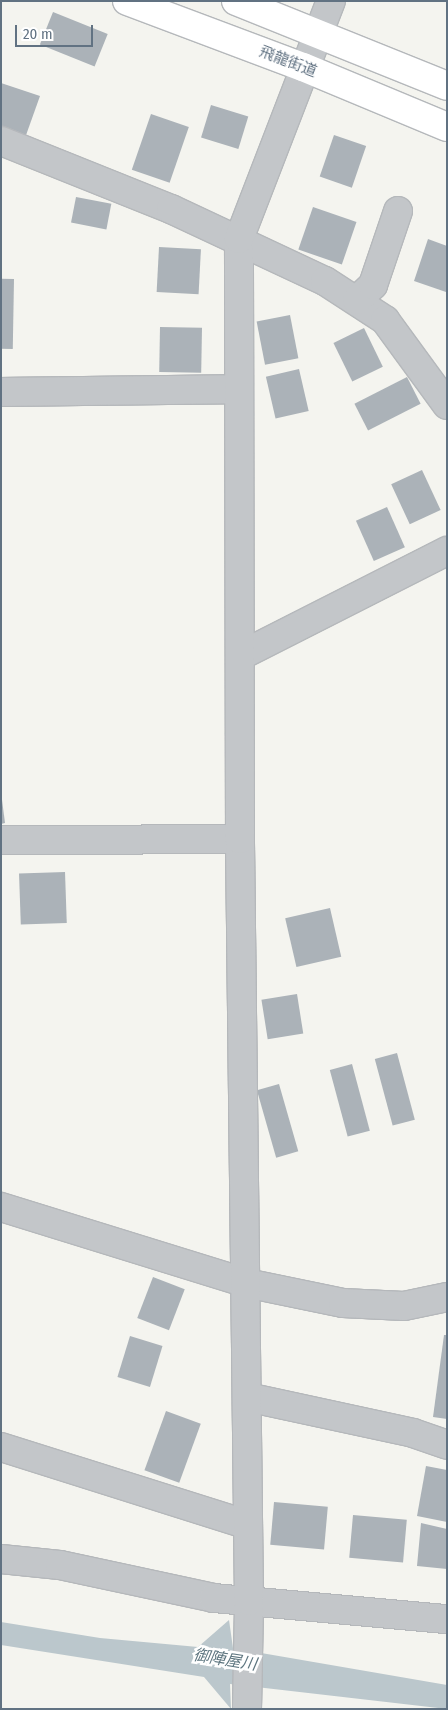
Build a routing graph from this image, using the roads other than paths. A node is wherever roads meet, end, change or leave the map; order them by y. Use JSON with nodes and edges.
{"nodes":[{"id":1,"x":127,"y":1,"type":"edge"},
{"id":2,"x":236,"y":1,"type":"edge"},
{"id":3,"x":331,"y":1,"type":"edge"},
{"id":4,"x":316,"y":35,"type":"junction"},
{"id":5,"x":303,"y":67,"type":"junction"},
{"id":6,"x":447,"y":86,"type":"edge"},
{"id":7,"x":447,"y":127,"type":"edge"},
{"id":8,"x":1,"y":141,"type":"edge"},
{"id":9,"x":398,"y":211,"type":"dead end"},
{"id":10,"x":239,"y":239,"type":"junction"},
{"id":11,"x":357,"y":300,"type":"junction"},
{"id":12,"x":238,"y":389,"type":"junction"},
{"id":13,"x":1,"y":392,"type":"edge"},
{"id":14,"x":447,"y":405,"type":"edge"},
{"id":15,"x":447,"y":552,"type":"edge"},
{"id":16,"x":242,"y":655,"type":"junction"},
{"id":17,"x":240,"y":839,"type":"junction"},
{"id":18,"x":1,"y":840,"type":"edge"},
{"id":19,"x":1,"y":1207,"type":"edge"},
{"id":20,"x":246,"y":1283,"type":"junction"},
{"id":21,"x":447,"y":1297,"type":"edge"},
{"id":22,"x":247,"y":1396,"type":"junction"},
{"id":23,"x":447,"y":1445,"type":"edge"},
{"id":24,"x":1,"y":1448,"type":"edge"},
{"id":25,"x":248,"y":1525,"type":"junction"},
{"id":26,"x":1,"y":1559,"type":"edge"},
{"id":27,"x":249,"y":1607,"type":"junction"},
{"id":28,"x":447,"y":1619,"type":"edge"},
{"id":29,"x":247,"y":1709,"type":"edge"}],
"edges":[{"from":1,"to":5,"type":"highway","name":"飛龍街道"},
{"from":2,"to":4,"type":"highway"},
{"from":3,"to":4,"type":"street"},
{"from":4,"to":5,"type":"street"},
{"from":4,"to":6,"type":"highway"},
{"from":5,"to":7,"type":"highway","name":"飛龍街道"},
{"from":5,"to":10,"type":"street"},
{"from":8,"to":10,"type":"street"},
{"from":9,"to":11,"type":"street"},
{"from":10,"to":11,"type":"street"},
{"from":10,"to":12,"type":"street"},
{"from":11,"to":14,"type":"street"},
{"from":12,"to":13,"type":"street"},
{"from":12,"to":16,"type":"street"},
{"from":15,"to":16,"type":"street"},
{"from":16,"to":17,"type":"street"},
{"from":17,"to":18,"type":"street"},
{"from":17,"to":20,"type":"street"},
{"from":19,"to":20,"type":"street"},
{"from":20,"to":21,"type":"street"},
{"from":20,"to":22,"type":"street"},
{"from":22,"to":23,"type":"street"},
{"from":22,"to":25,"type":"street"},
{"from":24,"to":25,"type":"street"},
{"from":25,"to":27,"type":"street"},
{"from":26,"to":27,"type":"street"},
{"from":27,"to":28,"type":"street"},
{"from":27,"to":29,"type":"street"}]}
